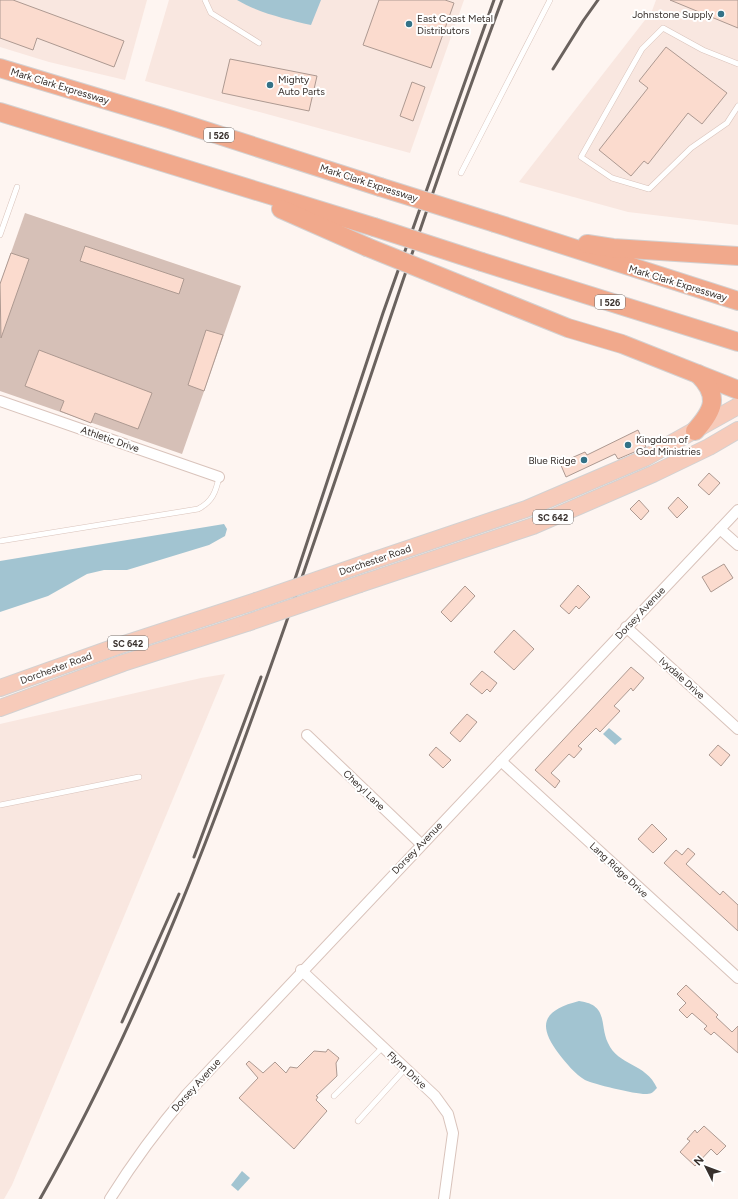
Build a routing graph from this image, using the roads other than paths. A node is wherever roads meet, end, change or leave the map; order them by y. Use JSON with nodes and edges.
{"nodes":[{"id":1,"x":206,"y":0,"type":"edge"},
{"id":2,"x":550,"y":0,"type":"edge"},
{"id":3,"x":259,"y":43,"type":"dead end"},
{"id":4,"x":0,"y":64,"type":"edge"},
{"id":5,"x":738,"y":64,"type":"edge"},
{"id":6,"x":0,"y":68,"type":"edge"},
{"id":7,"x":56,"y":85,"type":"junction"},
{"id":8,"x":738,"y":106,"type":"edge"},
{"id":9,"x":0,"y":112,"type":"edge"},
{"id":10,"x":461,"y":173,"type":"dead end"},
{"id":11,"x":210,"y":178,"type":"junction"},
{"id":12,"x":17,"y":187,"type":"dead end"},
{"id":13,"x":495,"y":223,"type":"junction"},
{"id":14,"x":0,"y":235,"type":"edge"},
{"id":15,"x":738,"y":256,"type":"edge"},
{"id":16,"x":738,"y":301,"type":"edge"},
{"id":17,"x":738,"y":342,"type":"edge"},
{"id":18,"x":697,"y":373,"type":"junction"},
{"id":19,"x":738,"y":390,"type":"edge"},
{"id":20,"x":0,"y":401,"type":"edge"},
{"id":21,"x":738,"y":406,"type":"edge"},
{"id":22,"x":738,"y":430,"type":"edge"},
{"id":23,"x":695,"y":431,"type":"junction"},
{"id":24,"x":219,"y":477,"type":"joint"},
{"id":25,"x":738,"y":510,"type":"edge"},
{"id":26,"x":720,"y":528,"type":"junction"},
{"id":27,"x":0,"y":541,"type":"edge"},
{"id":28,"x":738,"y":545,"type":"edge"},
{"id":29,"x":626,"y":627,"type":"junction"},
{"id":30,"x":0,"y":688,"type":"edge"},
{"id":31,"x":0,"y":708,"type":"edge"},
{"id":32,"x":738,"y":729,"type":"edge"},
{"id":33,"x":307,"y":735,"type":"dead end"},
{"id":34,"x":501,"y":761,"type":"junction"},
{"id":35,"x":139,"y":777,"type":"dead end"},
{"id":36,"x":0,"y":805,"type":"edge"},
{"id":37,"x":421,"y":844,"type":"junction"},
{"id":38,"x":301,"y":970,"type":"junction"},
{"id":39,"x":738,"y":978,"type":"edge"},
{"id":40,"x":383,"y":1047,"type":"junction"},
{"id":41,"x":405,"y":1069,"type":"junction"},
{"id":42,"x":334,"y":1096,"type":"dead end"},
{"id":43,"x":358,"y":1121,"type":"dead end"},
{"id":44,"x":110,"y":1199,"type":"edge"},
{"id":45,"x":444,"y":1199,"type":"edge"}],
"edges":[{"from":1,"to":3,"type":"lane"},
{"from":2,"to":10,"type":"lane"},
{"from":4,"to":7,"type":"highway"},
{"from":5,"to":8,"type":"lane"},
{"from":6,"to":7,"type":"highway","name":"Mark Clark Expressway","number":"I 526"},
{"from":7,"to":13,"type":"highway","name":"Mark Clark Expressway","number":"I 526","bridge":true},
{"from":9,"to":11,"type":"highway","number":"I 526"},
{"from":11,"to":17,"type":"highway","number":"I 526","bridge":true},
{"from":11,"to":18,"type":"highway","bridge":true},
{"from":12,"to":14,"type":"lane"},
{"from":13,"to":15,"type":"highway"},
{"from":13,"to":16,"type":"highway","name":"Mark Clark Expressway","number":"I 526"},
{"from":18,"to":19,"type":"highway"},
{"from":18,"to":23,"type":"highway"},
{"from":20,"to":24,"type":"street","name":"Athletic Drive"},
{"from":21,"to":23,"type":"main road","name":"Dorchester Road","number":"SC 642"},
{"from":22,"to":31,"type":"main road","name":"Dorchester Road","number":"SC 642","bridge":true},
{"from":23,"to":30,"type":"main road","name":"Dorchester Road","number":"SC 642","bridge":true},
{"from":24,"to":27,"type":"lane"},
{"from":25,"to":26,"type":"street","name":"Dorsey Avenue"},
{"from":26,"to":28,"type":"street"},
{"from":26,"to":29,"type":"street","name":"Dorsey Avenue"},
{"from":29,"to":32,"type":"street","name":"Ivydale Drive"},
{"from":29,"to":34,"type":"street","name":"Dorsey Avenue"},
{"from":33,"to":37,"type":"street","name":"Cheryl Lane"},
{"from":34,"to":37,"type":"street","name":"Dorsey Avenue"},
{"from":34,"to":39,"type":"street","name":"Lang Ridge Drive"},
{"from":35,"to":36,"type":"lane"},
{"from":37,"to":38,"type":"street","name":"Dorsey Avenue"},
{"from":38,"to":40,"type":"street","name":"Flynn Drive"},
{"from":38,"to":44,"type":"street","name":"Dorsey Avenue"},
{"from":40,"to":41,"type":"street","name":"Flynn Drive"},
{"from":40,"to":42,"type":"lane"},
{"from":41,"to":43,"type":"lane"},
{"from":41,"to":45,"type":"street","name":"Flynn Drive"}]}
